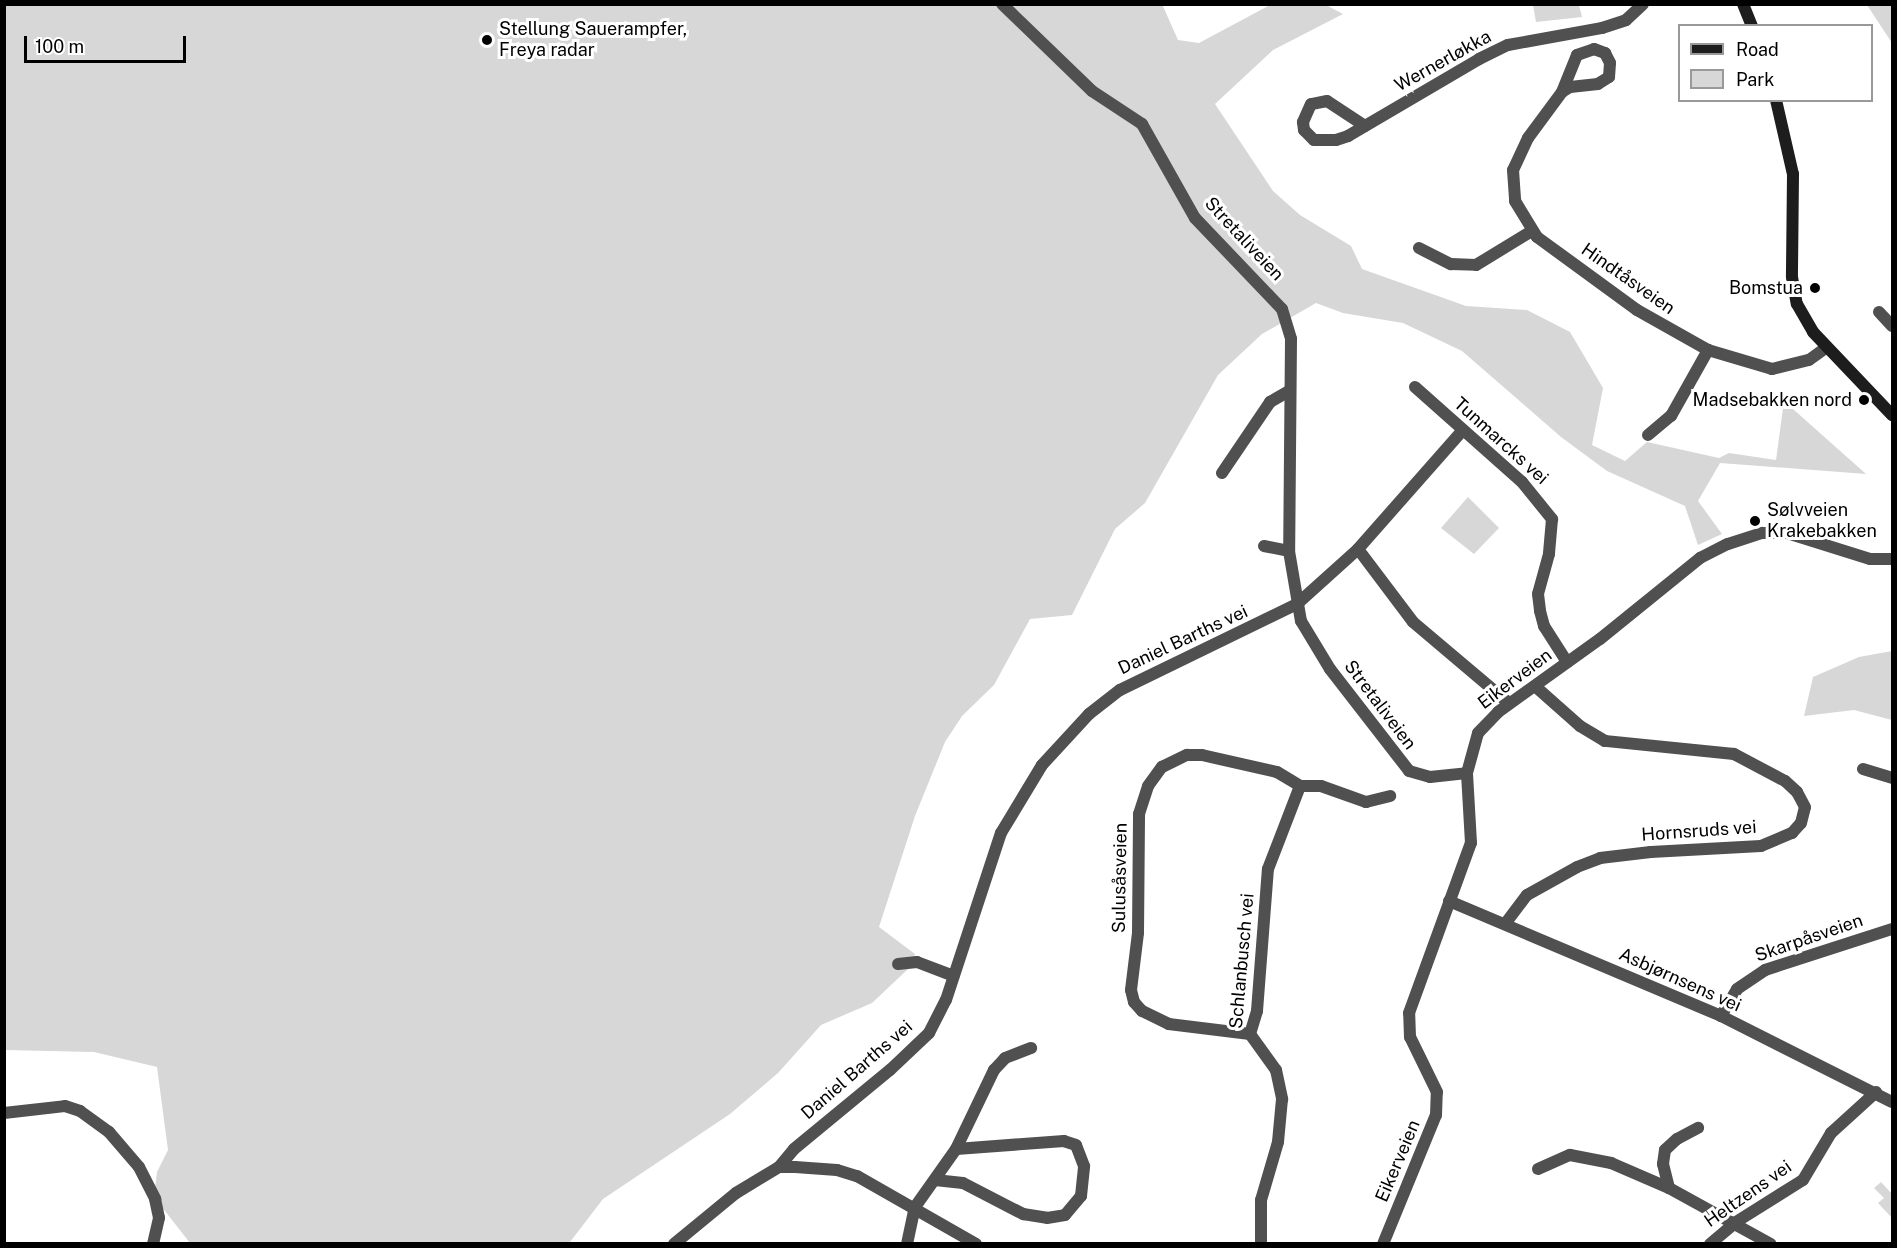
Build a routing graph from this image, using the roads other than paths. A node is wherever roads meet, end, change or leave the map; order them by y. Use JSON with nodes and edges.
{"nodes":[{"id":1,"x":1002,"y":4,"type":"edge"},
{"id":2,"x":1643,"y":4,"type":"edge"},
{"id":3,"x":1743,"y":4,"type":"edge"},
{"id":4,"x":1751,"y":24,"type":"edge"},
{"id":5,"x":1562,"y":92,"type":"dead end"},
{"id":6,"x":1776,"y":102,"type":"edge"},
{"id":7,"x":1365,"y":126,"type":"junction"},
{"id":8,"x":1532,"y":231,"type":"junction"},
{"id":9,"x":1419,"y":248,"type":"dead end"},
{"id":10,"x":1879,"y":312,"type":"dead end"},
{"id":11,"x":1893,"y":326,"type":"edge"},
{"id":12,"x":1827,"y":347,"type":"junction"},
{"id":13,"x":1708,"y":350,"type":"junction"},
{"id":14,"x":1415,"y":387,"type":"dead end"},
{"id":15,"x":1290,"y":391,"type":"junction"},
{"id":16,"x":1893,"y":415,"type":"edge"},
{"id":17,"x":1462,"y":431,"type":"junction"},
{"id":18,"x":1648,"y":435,"type":"dead end"},
{"id":19,"x":1222,"y":473,"type":"dead end"},
{"id":20,"x":1264,"y":546,"type":"dead end"},
{"id":21,"x":1358,"y":549,"type":"junction"},
{"id":22,"x":1289,"y":551,"type":"junction"},
{"id":23,"x":1893,"y":559,"type":"edge"},
{"id":24,"x":1297,"y":604,"type":"junction"},
{"id":25,"x":1567,"y":662,"type":"junction"},
{"id":26,"x":1535,"y":686,"type":"junction"},
{"id":27,"x":1509,"y":704,"type":"junction"},
{"id":28,"x":1863,"y":769,"type":"dead end"},
{"id":29,"x":1467,"y":773,"type":"junction"},
{"id":30,"x":1893,"y":778,"type":"edge"},
{"id":31,"x":1300,"y":786,"type":"junction"},
{"id":32,"x":1390,"y":796,"type":"dead end"},
{"id":33,"x":1449,"y":901,"type":"junction"},
{"id":34,"x":1504,"y":924,"type":"junction"},
{"id":35,"x":1893,"y":929,"type":"edge"},
{"id":36,"x":898,"y":964,"type":"dead end"},
{"id":37,"x":953,"y":976,"type":"junction"},
{"id":38,"x":1721,"y":1016,"type":"junction"},
{"id":39,"x":1250,"y":1034,"type":"junction"},
{"id":40,"x":1030,"y":1048,"type":"dead end"},
{"id":41,"x":1876,"y":1092,"type":"junction"},
{"id":42,"x":1893,"y":1102,"type":"edge"},
{"id":43,"x":4,"y":1113,"type":"edge"},
{"id":44,"x":1698,"y":1128,"type":"dead end"},
{"id":45,"x":956,"y":1149,"type":"junction"},
{"id":46,"x":778,"y":1167,"type":"junction"},
{"id":47,"x":1538,"y":1169,"type":"dead end"},
{"id":48,"x":935,"y":1180,"type":"junction"},
{"id":49,"x":1669,"y":1188,"type":"junction"},
{"id":50,"x":915,"y":1207,"type":"junction"},
{"id":51,"x":1736,"y":1222,"type":"junction"},
{"id":52,"x":153,"y":1244,"type":"edge"},
{"id":53,"x":674,"y":1244,"type":"edge"},
{"id":54,"x":907,"y":1244,"type":"edge"},
{"id":55,"x":976,"y":1244,"type":"edge"},
{"id":56,"x":1261,"y":1244,"type":"edge"},
{"id":57,"x":1383,"y":1244,"type":"edge"},
{"id":58,"x":1710,"y":1244,"type":"edge"},
{"id":59,"x":1771,"y":1244,"type":"edge"}],
"edges":[{"from":1,"to":15,"type":"street","name":"Stretaliveien"},
{"from":2,"to":7,"type":"street","name":"Wernerløkka"},
{"from":3,"to":4,"type":"main road"},
{"from":5,"to":8,"type":"street","name":"Hindtåsveien"},
{"from":6,"to":12,"type":"main road"},
{"from":7,"to":7,"type":"street","name":"Wernerløkka"},
{"from":8,"to":9,"type":"street"},
{"from":8,"to":13,"type":"street","name":"Hindtåsveien"},
{"from":10,"to":11,"type":"street"},
{"from":12,"to":13,"type":"street","name":"Hindtåsveien"},
{"from":12,"to":16,"type":"main road"},
{"from":13,"to":18,"type":"street"},
{"from":14,"to":17,"type":"street","name":"Tunmarcks vei"},
{"from":15,"to":19,"type":"street"},
{"from":15,"to":22,"type":"street","name":"Stretaliveien"},
{"from":17,"to":21,"type":"street","name":"Daniel Barths vei"},
{"from":17,"to":25,"type":"street","name":"Tunmarcks vei"},
{"from":20,"to":22,"type":"street"},
{"from":21,"to":24,"type":"street","name":"Daniel Barths vei"},
{"from":21,"to":27,"type":"street"},
{"from":22,"to":24,"type":"street","name":"Stretaliveien"},
{"from":23,"to":25,"type":"street","name":"Eikerveien"},
{"from":24,"to":29,"type":"street","name":"Stretaliveien"},
{"from":24,"to":37,"type":"street","name":"Daniel Barths vei"},
{"from":25,"to":26,"type":"street","name":"Eikerveien"},
{"from":26,"to":27,"type":"street","name":"Eikerveien"},
{"from":26,"to":34,"type":"street","name":"Hornsruds vei"},
{"from":27,"to":29,"type":"street","name":"Eikerveien"},
{"from":28,"to":30,"type":"street"},
{"from":29,"to":33,"type":"street","name":"Eikerveien"},
{"from":31,"to":32,"type":"street","name":"Sulusåsveien"},
{"from":31,"to":39,"type":"street","name":"Schlanbusch vei"},
{"from":31,"to":39,"type":"street","name":"Sulusåsveien"},
{"from":33,"to":34,"type":"street","name":"Asbjørnsens vei"},
{"from":33,"to":57,"type":"street","name":"Eikerveien"},
{"from":34,"to":38,"type":"street","name":"Asbjørnsens vei"},
{"from":35,"to":38,"type":"street","name":"Skarpåsveien"},
{"from":36,"to":37,"type":"street"},
{"from":37,"to":46,"type":"street","name":"Daniel Barths vei"},
{"from":38,"to":41,"type":"street","name":"Asbjørnsens vei"},
{"from":39,"to":56,"type":"street","name":"Schlanbusch vei"},
{"from":40,"to":45,"type":"street"},
{"from":41,"to":42,"type":"street","name":"Asbjørnsens vei"},
{"from":41,"to":51,"type":"street","name":"Heltzens vei"},
{"from":43,"to":52,"type":"street"},
{"from":44,"to":49,"type":"street"},
{"from":45,"to":48,"type":"street"},
{"from":45,"to":48,"type":"street"},
{"from":46,"to":50,"type":"street"},
{"from":46,"to":53,"type":"street","name":"Daniel Barths vei"},
{"from":47,"to":49,"type":"street"},
{"from":48,"to":50,"type":"street"},
{"from":49,"to":51,"type":"street"},
{"from":50,"to":54,"type":"street"},
{"from":50,"to":55,"type":"street"},
{"from":51,"to":58,"type":"street","name":"Heltzens vei"},
{"from":51,"to":59,"type":"street"}]}
